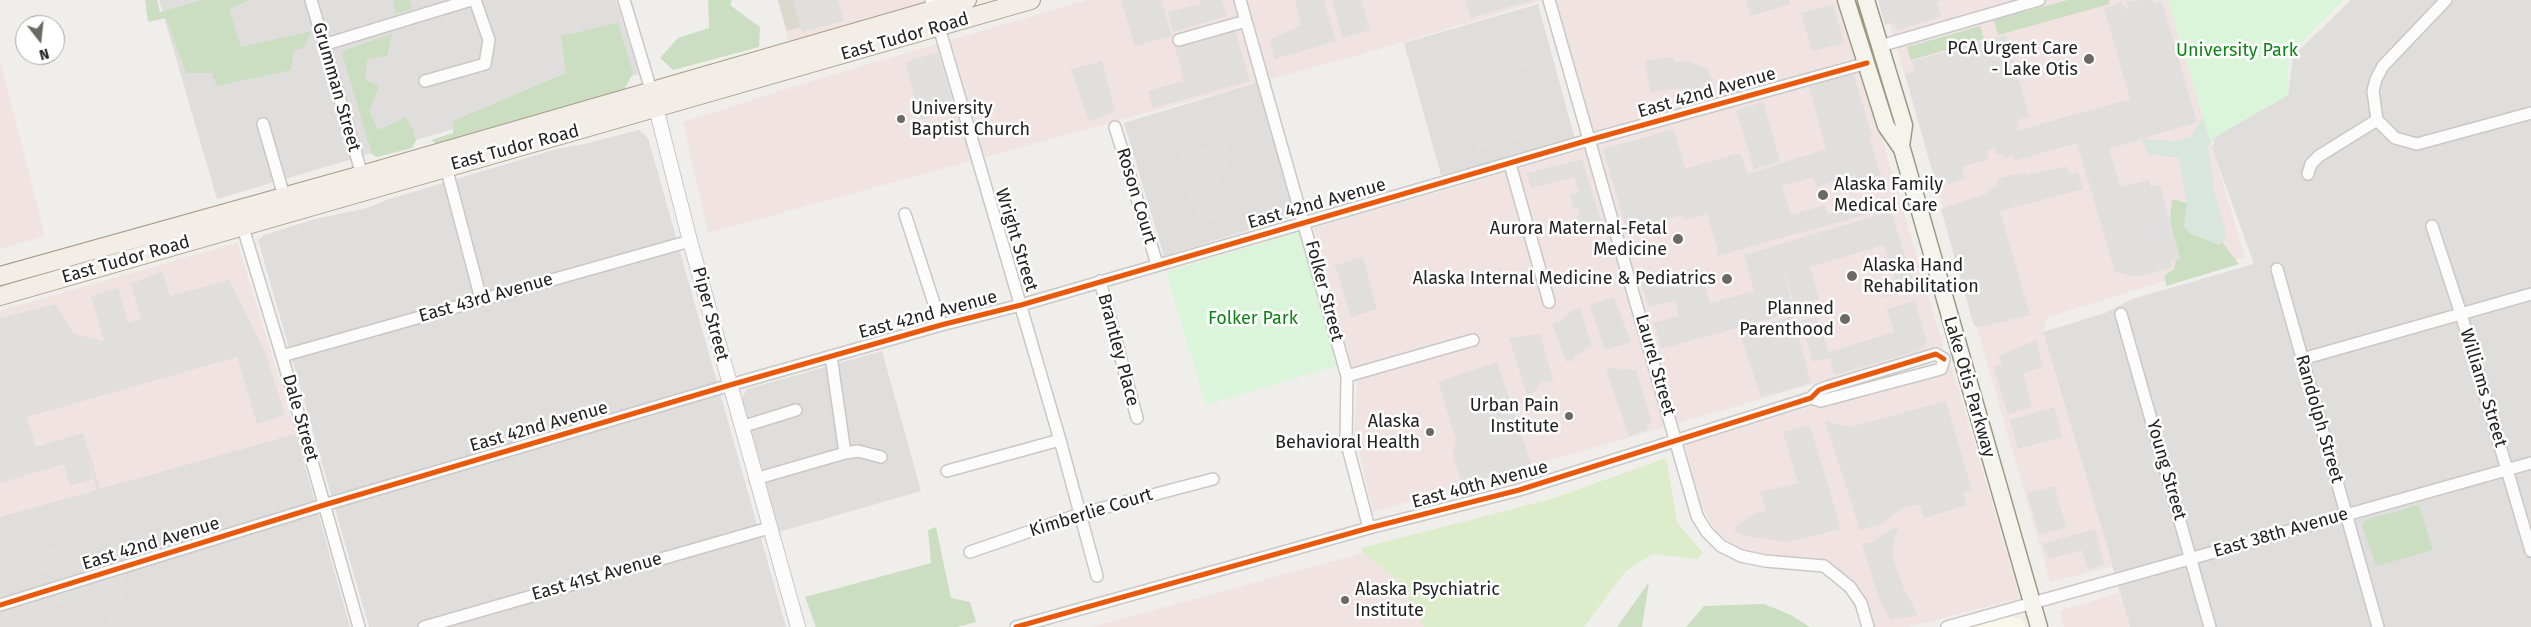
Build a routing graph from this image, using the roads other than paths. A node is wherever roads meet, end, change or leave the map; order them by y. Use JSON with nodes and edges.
{"nodes":[{"id":1,"x":311,"y":0,"type":"edge"},
{"id":2,"x":471,"y":0,"type":"edge"},
{"id":3,"x":475,"y":0,"type":"edge"},
{"id":4,"x":624,"y":0,"type":"edge"},
{"id":5,"x":967,"y":0,"type":"edge"},
{"id":6,"x":1031,"y":0,"type":"edge"},
{"id":7,"x":1240,"y":0,"type":"edge"},
{"id":8,"x":1549,"y":0,"type":"edge"},
{"id":9,"x":1847,"y":0,"type":"edge"},
{"id":10,"x":1866,"y":0,"type":"edge"},
{"id":11,"x":2039,"y":0,"type":"edge"},
{"id":12,"x":2446,"y":0,"type":"edge"},
{"id":13,"x":932,"y":5,"type":"edge"},
{"id":14,"x":1246,"y":20,"type":"junction"},
{"id":15,"x":938,"y":27,"type":"junction"},
{"id":16,"x":1179,"y":40,"type":"dead end"},
{"id":17,"x":323,"y":45,"type":"junction"},
{"id":18,"x":1880,"y":46,"type":"junction"},
{"id":19,"x":1867,"y":63,"type":"junction"},
{"id":20,"x":425,"y":81,"type":"dead end"},
{"id":21,"x":651,"y":90,"type":"junction"},
{"id":22,"x":657,"y":109,"type":"junction"},
{"id":23,"x":2531,"y":113,"type":"edge"},
{"id":24,"x":2377,"y":120,"type":"junction"},
{"id":25,"x":263,"y":124,"type":"dead end"},
{"id":26,"x":1904,"y":125,"type":"junction"},
{"id":27,"x":1115,"y":127,"type":"dead end"},
{"id":28,"x":1589,"y":140,"type":"junction"},
{"id":29,"x":1901,"y":146,"type":"junction"},
{"id":30,"x":1510,"y":164,"type":"junction"},
{"id":31,"x":446,"y":167,"type":"junction"},
{"id":32,"x":2308,"y":174,"type":"dead end"},
{"id":33,"x":362,"y":175,"type":"junction"},
{"id":34,"x":284,"y":196,"type":"junction"},
{"id":35,"x":905,"y":214,"type":"dead end"},
{"id":36,"x":240,"y":218,"type":"junction"},
{"id":37,"x":1305,"y":222,"type":"junction"},
{"id":38,"x":2432,"y":226,"type":"dead end"},
{"id":39,"x":690,"y":241,"type":"junction"},
{"id":40,"x":1157,"y":264,"type":"junction"},
{"id":41,"x":2277,"y":269,"type":"dead end"},
{"id":42,"x":0,"y":276,"type":"edge"},
{"id":43,"x":1100,"y":281,"type":"junction"},
{"id":44,"x":2531,"y":294,"type":"edge"},
{"id":45,"x":0,"y":296,"type":"edge"},
{"id":46,"x":481,"y":299,"type":"junction"},
{"id":47,"x":1549,"y":302,"type":"dead end"},
{"id":48,"x":1021,"y":305,"type":"junction"},
{"id":49,"x":2121,"y":314,"type":"dead end"},
{"id":50,"x":2461,"y":314,"type":"junction"},
{"id":51,"x":941,"y":325,"type":"junction"},
{"id":52,"x":1473,"y":340,"type":"dead end"},
{"id":53,"x":282,"y":356,"type":"junction"},
{"id":54,"x":831,"y":356,"type":"junction"},
{"id":55,"x":1952,"y":356,"type":"junction"},
{"id":56,"x":2302,"y":359,"type":"junction"},
{"id":57,"x":1347,"y":376,"type":"junction"},
{"id":58,"x":730,"y":385,"type":"junction"},
{"id":59,"x":796,"y":410,"type":"dead end"},
{"id":60,"x":1137,"y":418,"type":"dead end"},
{"id":61,"x":741,"y":426,"type":"junction"},
{"id":62,"x":1677,"y":439,"type":"junction"},
{"id":63,"x":1060,"y":440,"type":"junction"},
{"id":64,"x":845,"y":452,"type":"junction"},
{"id":65,"x":881,"y":457,"type":"dead end"},
{"id":66,"x":2531,"y":463,"type":"edge"},
{"id":67,"x":2508,"y":470,"type":"junction"},
{"id":68,"x":947,"y":471,"type":"dead end"},
{"id":69,"x":1213,"y":478,"type":"dead end"},
{"id":70,"x":755,"y":479,"type":"junction"},
{"id":71,"x":324,"y":505,"type":"junction"},
{"id":72,"x":1080,"y":514,"type":"junction"},
{"id":73,"x":2346,"y":514,"type":"junction"},
{"id":74,"x":769,"y":528,"type":"junction"},
{"id":75,"x":1369,"y":528,"type":"junction"},
{"id":76,"x":2530,"y":547,"type":"edge"},
{"id":77,"x":970,"y":552,"type":"dead end"},
{"id":78,"x":2191,"y":558,"type":"junction"},
{"id":79,"x":1097,"y":576,"type":"dead end"},
{"id":80,"x":2032,"y":602,"type":"junction"},
{"id":81,"x":0,"y":604,"type":"edge"},
{"id":82,"x":358,"y":627,"type":"edge"},
{"id":83,"x":424,"y":627,"type":"edge"},
{"id":84,"x":798,"y":627,"type":"edge"},
{"id":85,"x":1016,"y":627,"type":"edge"},
{"id":86,"x":1868,"y":627,"type":"edge"},
{"id":87,"x":1947,"y":627,"type":"edge"},
{"id":88,"x":2039,"y":627,"type":"edge"},
{"id":89,"x":2210,"y":627,"type":"edge"},
{"id":90,"x":2378,"y":627,"type":"edge"}],
"edges":[{"from":1,"to":17,"type":"street","name":"Grumman Street"},
{"from":2,"to":17,"type":"street"},
{"from":3,"to":20,"type":"street"},
{"from":4,"to":21,"type":"street","name":"Piper Street"},
{"from":5,"to":13,"type":"main road","name":"East Tudor Road"},
{"from":6,"to":15,"type":"main road","name":"East Tudor Road"},
{"from":7,"to":14,"type":"street","name":"Folker Street"},
{"from":8,"to":28,"type":"street","name":"Laurel Street"},
{"from":9,"to":18,"type":"main road"},
{"from":9,"to":19,"type":"main road","name":"Lake Otis Parkway"},
{"from":10,"to":18,"type":"main road","name":"Lake Otis Parkway"},
{"from":11,"to":18,"type":"street"},
{"from":12,"to":24,"type":"street"},
{"from":13,"to":15,"type":"street","name":"Wright Street"},
{"from":13,"to":21,"type":"main road","name":"East Tudor Road"},
{"from":14,"to":16,"type":"street"},
{"from":14,"to":37,"type":"street","name":"Folker Street"},
{"from":15,"to":22,"type":"main road","name":"East Tudor Road"},
{"from":15,"to":48,"type":"street","name":"Wright Street"},
{"from":17,"to":33,"type":"street","name":"Grumman Street"},
{"from":18,"to":26,"type":"main road","name":"Lake Otis Parkway"},
{"from":19,"to":26,"type":"main road"},
{"from":19,"to":28,"type":"street","name":"East 42nd Avenue"},
{"from":19,"to":29,"type":"main road","name":"Lake Otis Parkway"},
{"from":21,"to":22,"type":"street","name":"Piper Street"},
{"from":21,"to":33,"type":"main road","name":"East Tudor Road"},
{"from":22,"to":31,"type":"main road","name":"East Tudor Road"},
{"from":22,"to":39,"type":"street","name":"Piper Street"},
{"from":23,"to":24,"type":"street"},
{"from":24,"to":32,"type":"street"},
{"from":25,"to":34,"type":"street"},
{"from":26,"to":29,"type":"main road","name":"Lake Otis Parkway"},
{"from":27,"to":40,"type":"street","name":"Roson Court"},
{"from":28,"to":30,"type":"street","name":"East 42nd Avenue"},
{"from":28,"to":62,"type":"street","name":"Laurel Street"},
{"from":29,"to":55,"type":"main road","name":"Lake Otis Parkway"},
{"from":30,"to":37,"type":"street","name":"East 42nd Avenue"},
{"from":30,"to":47,"type":"street"},
{"from":31,"to":36,"type":"main road","name":"East Tudor Road"},
{"from":31,"to":46,"type":"street"},
{"from":33,"to":34,"type":"main road","name":"East Tudor Road"},
{"from":34,"to":36,"type":"main road","name":"East Tudor Road"},
{"from":35,"to":51,"type":"street"},
{"from":36,"to":42,"type":"main road","name":"East Tudor Road"},
{"from":36,"to":45,"type":"main road","name":"East Tudor Road"},
{"from":36,"to":53,"type":"street","name":"Dale Street"},
{"from":37,"to":40,"type":"street","name":"East 42nd Avenue"},
{"from":37,"to":57,"type":"street","name":"Folker Street"},
{"from":38,"to":50,"type":"street","name":"Williams Street"},
{"from":39,"to":46,"type":"street","name":"East 43rd Avenue"},
{"from":39,"to":58,"type":"street","name":"Piper Street"},
{"from":40,"to":43,"type":"street","name":"East 42nd Avenue"},
{"from":41,"to":56,"type":"street","name":"Randolph Street"},
{"from":43,"to":48,"type":"street","name":"East 42nd Avenue"},
{"from":43,"to":60,"type":"street","name":"Brantley Place"},
{"from":44,"to":50,"type":"street"},
{"from":46,"to":53,"type":"street","name":"East 43rd Avenue"},
{"from":48,"to":51,"type":"street","name":"East 42nd Avenue"},
{"from":48,"to":63,"type":"street","name":"Wright Street"},
{"from":49,"to":78,"type":"street","name":"Young Street"},
{"from":50,"to":56,"type":"street"},
{"from":50,"to":67,"type":"street","name":"Williams Street"},
{"from":51,"to":54,"type":"street","name":"East 42nd Avenue"},
{"from":52,"to":57,"type":"street"},
{"from":53,"to":71,"type":"street","name":"Dale Street"},
{"from":54,"to":58,"type":"street","name":"East 42nd Avenue"},
{"from":54,"to":64,"type":"street"},
{"from":55,"to":62,"type":"street","name":"East 40th Avenue"},
{"from":55,"to":80,"type":"main road","name":"Lake Otis Parkway"},
{"from":56,"to":73,"type":"street","name":"Randolph Street"},
{"from":57,"to":75,"type":"street","name":"Folker Street"},
{"from":58,"to":61,"type":"street","name":"Piper Street"},
{"from":58,"to":71,"type":"street","name":"East 42nd Avenue"},
{"from":59,"to":61,"type":"street"},
{"from":61,"to":70,"type":"street","name":"Piper Street"},
{"from":62,"to":75,"type":"street","name":"East 40th Avenue"},
{"from":62,"to":86,"type":"street","name":"Laurel Street"},
{"from":63,"to":68,"type":"street"},
{"from":63,"to":72,"type":"street","name":"Wright Street"},
{"from":64,"to":65,"type":"street"},
{"from":64,"to":70,"type":"street"},
{"from":66,"to":67,"type":"street","name":"East 38th Avenue"},
{"from":67,"to":73,"type":"street","name":"East 38th Avenue"},
{"from":67,"to":76,"type":"street","name":"Williams Street"},
{"from":69,"to":72,"type":"street","name":"Kimberlie Court"},
{"from":70,"to":74,"type":"street","name":"Piper Street"},
{"from":71,"to":81,"type":"street","name":"East 42nd Avenue"},
{"from":71,"to":82,"type":"street","name":"Dale Street"},
{"from":72,"to":77,"type":"street","name":"Kimberlie Court"},
{"from":72,"to":79,"type":"street","name":"Wright Street"},
{"from":73,"to":78,"type":"street","name":"East 38th Avenue"},
{"from":73,"to":90,"type":"street","name":"Randolph Street"},
{"from":74,"to":83,"type":"street","name":"East 41st Avenue"},
{"from":74,"to":84,"type":"street","name":"Piper Street"},
{"from":75,"to":85,"type":"street","name":"East 40th Avenue"},
{"from":78,"to":80,"type":"street","name":"East 38th Avenue"},
{"from":78,"to":89,"type":"street","name":"Young Street"},
{"from":80,"to":87,"type":"street","name":"East 38th Avenue"},
{"from":80,"to":88,"type":"main road","name":"Lake Otis Parkway"}]}
